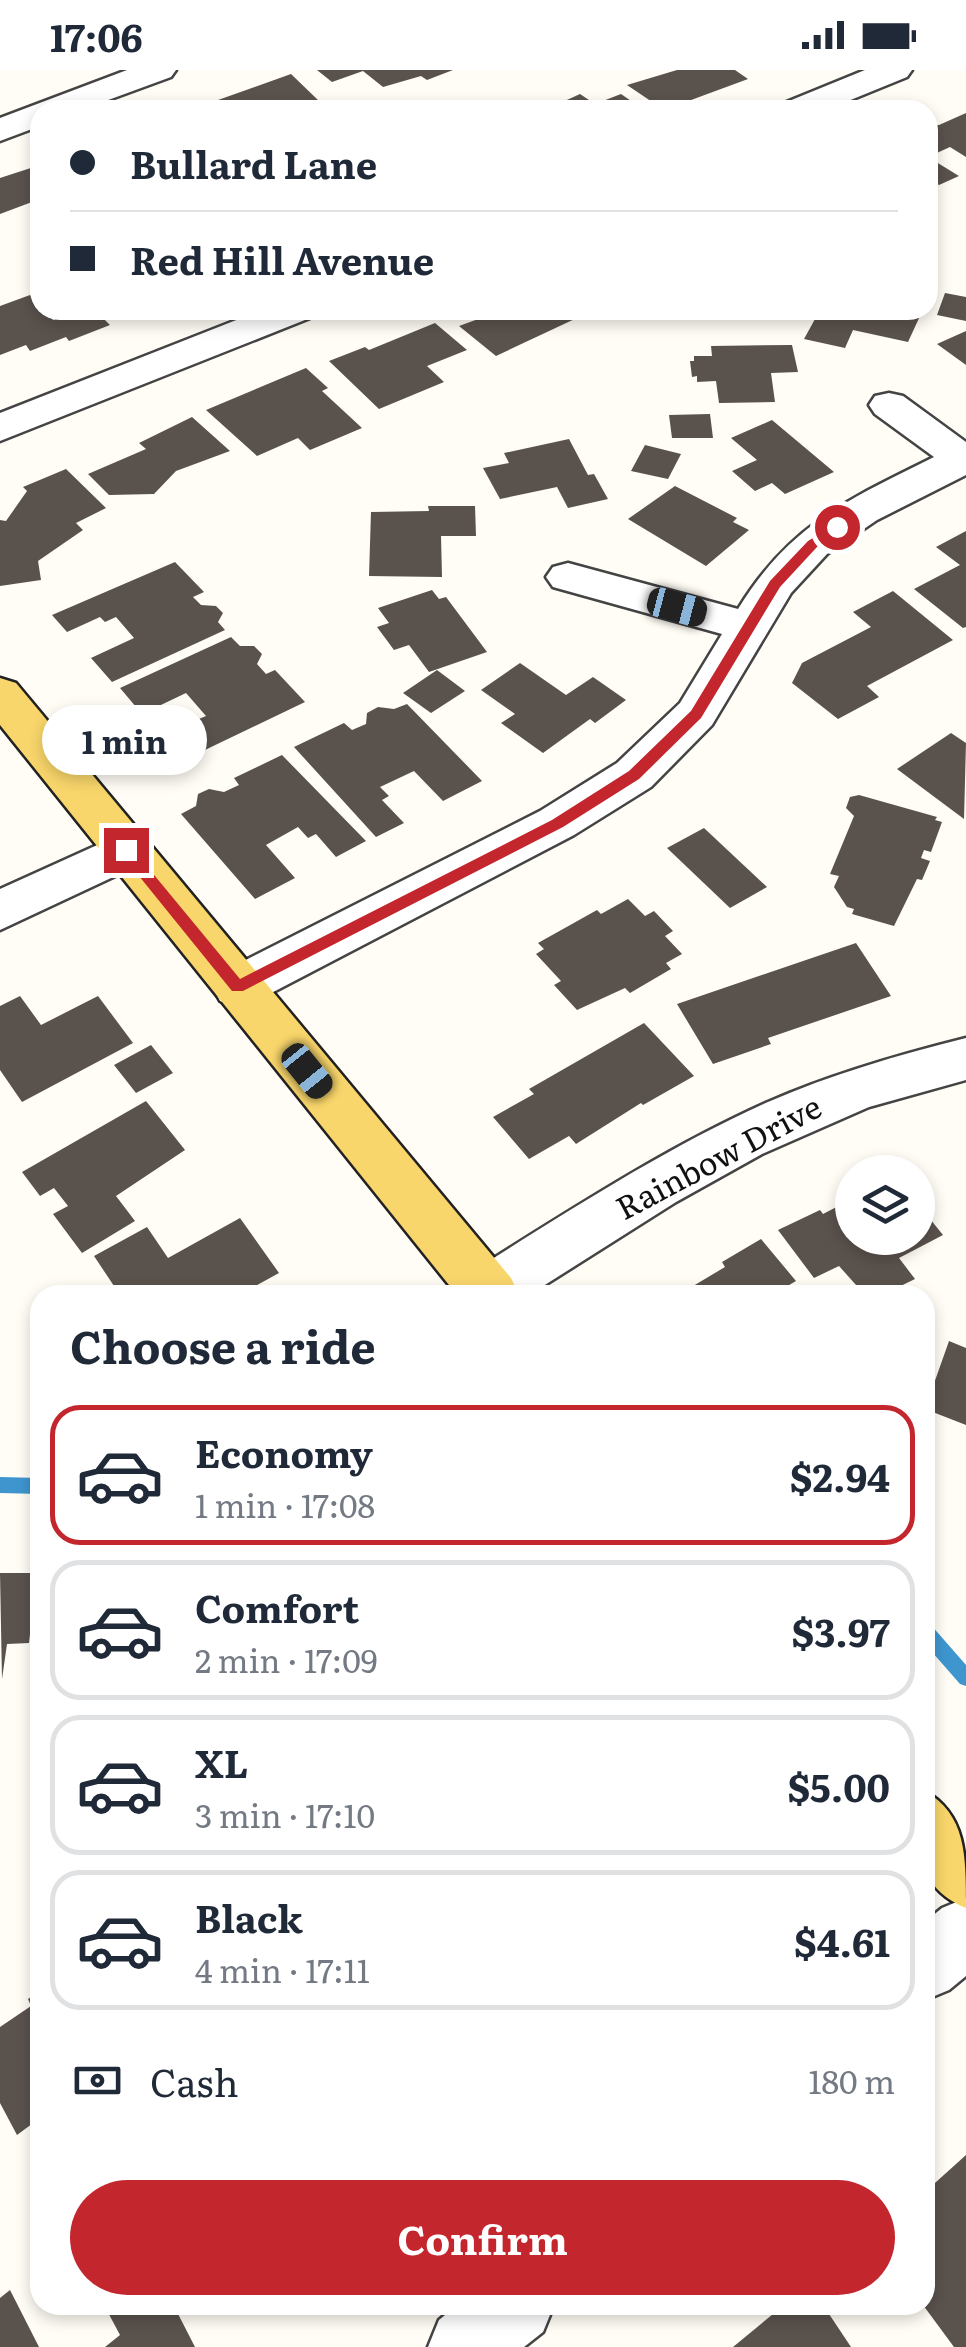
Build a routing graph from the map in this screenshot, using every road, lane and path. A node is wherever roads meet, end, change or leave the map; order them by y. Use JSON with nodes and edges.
{"nodes":[{"id":1,"x":57,"y":70,"type":"edge"},
{"id":2,"x":159,"y":70,"type":"edge"},
{"id":3,"x":896,"y":70,"type":"edge"},
{"id":4,"x":87,"y":94,"type":"junction"},
{"id":5,"x":73,"y":100,"type":"edge"},
{"id":6,"x":821,"y":100,"type":"edge"},
{"id":7,"x":30,"y":118,"type":"edge"},
{"id":8,"x":0,"y":130,"type":"edge"},
{"id":9,"x":271,"y":320,"type":"edge"},
{"id":10,"x":889,"y":404,"type":"dead end"},
{"id":11,"x":0,"y":428,"type":"edge"},
{"id":12,"x":964,"y":458,"type":"edge"},
{"id":13,"x":568,"y":576,"type":"dead end"},
{"id":14,"x":750,"y":627,"type":"junction"},
{"id":15,"x":0,"y":694,"type":"edge"},
{"id":16,"x":126,"y":850,"type":"junction"},
{"id":17,"x":0,"y":911,"type":"edge"},
{"id":18,"x":238,"y":986,"type":"junction"},
{"id":19,"x":966,"y":1059,"type":"edge"},
{"id":20,"x":482,"y":1285,"type":"edge"},
{"id":21,"x":501,"y":1285,"type":"edge"},
{"id":22,"x":935,"y":1836,"type":"edge"},
{"id":23,"x":966,"y":1874,"type":"edge"},
{"id":24,"x":966,"y":1932,"type":"edge"},
{"id":25,"x":935,"y":1958,"type":"edge"},
{"id":26,"x":504,"y":2315,"type":"edge"},
{"id":27,"x":466,"y":2347,"type":"edge"}],
"edges":[{"from":1,"to":4,"type":"street"},
{"from":2,"to":4,"type":"street"},
{"from":3,"to":6,"type":"street"},
{"from":4,"to":5,"type":"street"},
{"from":7,"to":8,"type":"street"},
{"from":9,"to":11,"type":"street"},
{"from":10,"to":12,"type":"street"},
{"from":12,"to":14,"type":"street"},
{"from":13,"to":14,"type":"street"},
{"from":14,"to":18,"type":"street"},
{"from":15,"to":16,"type":"main road"},
{"from":16,"to":17,"type":"street"},
{"from":16,"to":18,"type":"main road"},
{"from":18,"to":20,"type":"main road"},
{"from":19,"to":21,"type":"street","name":"Rainbow Drive"},
{"from":22,"to":23,"type":"main road"},
{"from":24,"to":25,"type":"street"},
{"from":26,"to":27,"type":"street"}]}
